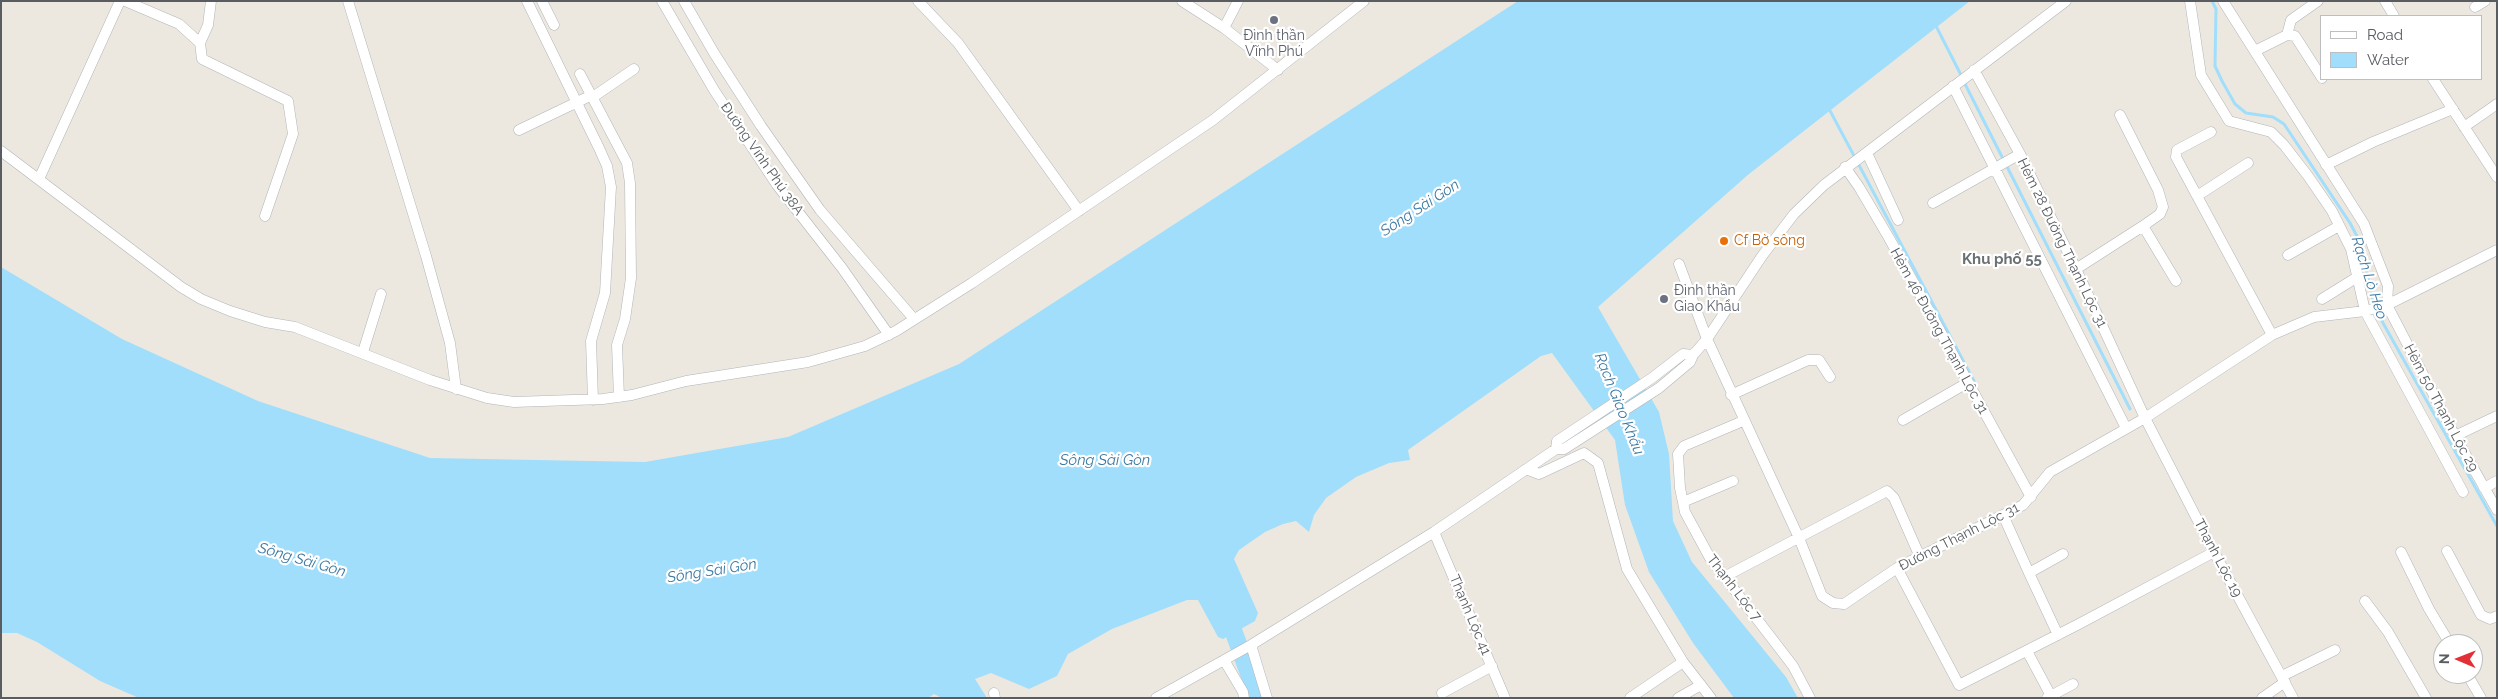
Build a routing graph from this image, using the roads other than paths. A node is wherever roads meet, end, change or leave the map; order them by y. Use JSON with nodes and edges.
{"nodes":[{"id":1,"x":120,"y":1,"type":"edge"},
{"id":2,"x":125,"y":1,"type":"edge"},
{"id":3,"x":211,"y":1,"type":"edge"},
{"id":4,"x":348,"y":1,"type":"edge"},
{"id":5,"x":527,"y":1,"type":"edge"},
{"id":6,"x":542,"y":1,"type":"edge"},
{"id":7,"x":662,"y":1,"type":"edge"},
{"id":8,"x":684,"y":1,"type":"edge"},
{"id":9,"x":918,"y":1,"type":"edge"},
{"id":10,"x":1182,"y":1,"type":"edge"},
{"id":11,"x":1238,"y":1,"type":"edge"},
{"id":12,"x":1364,"y":1,"type":"edge"},
{"id":13,"x":2066,"y":1,"type":"edge"},
{"id":14,"x":2190,"y":1,"type":"edge"},
{"id":15,"x":2223,"y":1,"type":"edge"},
{"id":16,"x":2318,"y":1,"type":"edge"},
{"id":17,"x":2385,"y":1,"type":"edge"},
{"id":18,"x":2393,"y":15,"type":"edge"},
{"id":19,"x":554,"y":25,"type":"dead end"},
{"id":20,"x":1224,"y":28,"type":"junction"},
{"id":21,"x":2287,"y":35,"type":"junction"},
{"id":22,"x":200,"y":43,"type":"junction"},
{"id":23,"x":2255,"y":52,"type":"junction"},
{"id":24,"x":634,"y":69,"type":"dead end"},
{"id":25,"x":1278,"y":70,"type":"junction"},
{"id":26,"x":1971,"y":72,"type":"junction"},
{"id":27,"x":580,"y":74,"type":"dead end"},
{"id":28,"x":2320,"y":75,"type":"edge"},
{"id":29,"x":2434,"y":80,"type":"edge"},
{"id":30,"x":1955,"y":84,"type":"junction"},
{"id":31,"x":586,"y":99,"type":"junction"},
{"id":32,"x":2497,"y":104,"type":"edge"},
{"id":33,"x":2453,"y":110,"type":"junction"},
{"id":34,"x":2120,"y":114,"type":"dead end"},
{"id":35,"x":2464,"y":127,"type":"junction"},
{"id":36,"x":519,"y":130,"type":"dead end"},
{"id":37,"x":2211,"y":132,"type":"dead end"},
{"id":38,"x":1,"y":151,"type":"edge"},
{"id":39,"x":1864,"y":154,"type":"junction"},
{"id":40,"x":2016,"y":157,"type":"junction"},
{"id":41,"x":2248,"y":163,"type":"dead end"},
{"id":42,"x":1848,"y":165,"type":"junction"},
{"id":43,"x":2326,"y":165,"type":"junction"},
{"id":44,"x":1997,"y":167,"type":"junction"},
{"id":45,"x":2497,"y":177,"type":"edge"},
{"id":46,"x":39,"y":179,"type":"junction"},
{"id":47,"x":2197,"y":196,"type":"junction"},
{"id":48,"x":1933,"y":203,"type":"dead end"},
{"id":49,"x":1079,"y":211,"type":"junction"},
{"id":50,"x":265,"y":216,"type":"dead end"},
{"id":51,"x":1898,"y":220,"type":"dead end"},
{"id":52,"x":2144,"y":226,"type":"junction"},
{"id":53,"x":2340,"y":226,"type":"junction"},
{"id":54,"x":2497,"y":250,"type":"edge"},
{"id":55,"x":2288,"y":255,"type":"dead end"},
{"id":56,"x":1679,"y":264,"type":"dead end"},
{"id":57,"x":2076,"y":268,"type":"junction"},
{"id":58,"x":2359,"y":276,"type":"junction"},
{"id":59,"x":2176,"y":281,"type":"dead end"},
{"id":60,"x":381,"y":294,"type":"dead end"},
{"id":61,"x":2322,"y":299,"type":"dead end"},
{"id":62,"x":2385,"y":306,"type":"junction"},
{"id":63,"x":2368,"y":311,"type":"junction"},
{"id":64,"x":914,"y":319,"type":"junction"},
{"id":65,"x":889,"y":335,"type":"junction"},
{"id":66,"x":2272,"y":335,"type":"junction"},
{"id":67,"x":1707,"y":339,"type":"junction"},
{"id":68,"x":363,"y":352,"type":"junction"},
{"id":69,"x":1693,"y":355,"type":"junction"},
{"id":70,"x":1830,"y":377,"type":"dead end"},
{"id":71,"x":1967,"y":383,"type":"junction"},
{"id":72,"x":456,"y":389,"type":"junction"},
{"id":73,"x":1732,"y":395,"type":"junction"},
{"id":74,"x":619,"y":397,"type":"junction"},
{"id":75,"x":594,"y":400,"type":"junction"},
{"id":76,"x":2497,"y":416,"type":"edge"},
{"id":77,"x":2145,"y":418,"type":"junction"},
{"id":78,"x":1903,"y":420,"type":"dead end"},
{"id":79,"x":1743,"y":421,"type":"junction"},
{"id":80,"x":2126,"y":428,"type":"junction"},
{"id":81,"x":2455,"y":436,"type":"junction"},
{"id":82,"x":1556,"y":449,"type":"junction"},
{"id":83,"x":1526,"y":469,"type":"junction"},
{"id":84,"x":1733,"y":481,"type":"dead end"},
{"id":85,"x":2497,"y":481,"type":"edge"},
{"id":86,"x":2484,"y":488,"type":"junction"},
{"id":87,"x":2464,"y":492,"type":"dead end"},
{"id":88,"x":2031,"y":497,"type":"junction"},
{"id":89,"x":1683,"y":502,"type":"junction"},
{"id":90,"x":2497,"y":510,"type":"edge"},
{"id":91,"x":2003,"y":514,"type":"junction"},
{"id":92,"x":1434,"y":532,"type":"junction"},
{"id":93,"x":1799,"y":538,"type":"junction"},
{"id":94,"x":2447,"y":550,"type":"dead end"},
{"id":95,"x":2214,"y":552,"type":"junction"},
{"id":96,"x":2401,"y":552,"type":"dead end"},
{"id":97,"x":2062,"y":554,"type":"dead end"},
{"id":98,"x":1920,"y":557,"type":"junction"},
{"id":99,"x":1897,"y":568,"type":"junction"},
{"id":100,"x":2029,"y":573,"type":"junction"},
{"id":101,"x":1726,"y":576,"type":"junction"},
{"id":102,"x":2365,"y":601,"type":"dead end"},
{"id":103,"x":2497,"y":616,"type":"edge"},
{"id":104,"x":2444,"y":634,"type":"edge"},
{"id":105,"x":2058,"y":635,"type":"junction"},
{"id":106,"x":1251,"y":645,"type":"junction"},
{"id":107,"x":2335,"y":650,"type":"dead end"},
{"id":108,"x":2027,"y":651,"type":"junction"},
{"id":109,"x":1226,"y":659,"type":"junction"},
{"id":110,"x":1684,"y":662,"type":"junction"},
{"id":111,"x":1492,"y":666,"type":"junction"},
{"id":112,"x":2283,"y":679,"type":"junction"},
{"id":113,"x":2073,"y":684,"type":"dead end"},
{"id":114,"x":2473,"y":684,"type":"edge"},
{"id":115,"x":1701,"y":685,"type":"junction"},
{"id":116,"x":1442,"y":693,"type":"dead end"},
{"id":117,"x":2049,"y":697,"type":"edge"},
{"id":118,"x":1156,"y":698,"type":"edge"},
{"id":119,"x":1244,"y":698,"type":"edge"},
{"id":120,"x":1267,"y":698,"type":"edge"},
{"id":121,"x":1506,"y":698,"type":"edge"},
{"id":122,"x":1630,"y":698,"type":"edge"},
{"id":123,"x":1678,"y":698,"type":"edge"},
{"id":124,"x":1711,"y":698,"type":"edge"},
{"id":125,"x":1810,"y":698,"type":"edge"},
{"id":126,"x":2262,"y":698,"type":"edge"},
{"id":127,"x":2293,"y":698,"type":"edge"},
{"id":128,"x":2426,"y":698,"type":"edge"},
{"id":129,"x":2481,"y":698,"type":"edge"}],
"edges":[{"from":1,"to":46,"type":"street"},
{"from":2,"to":22,"type":"street"},
{"from":3,"to":22,"type":"street"},
{"from":4,"to":72,"type":"street"},
{"from":5,"to":31,"type":"street"},
{"from":6,"to":19,"type":"street"},
{"from":7,"to":65,"type":"street","name":"Đường Vĩnh Phú 38A"},
{"from":8,"to":64,"type":"street"},
{"from":9,"to":49,"type":"street"},
{"from":10,"to":20,"type":"street"},
{"from":11,"to":20,"type":"street"},
{"from":12,"to":25,"type":"street"},
{"from":13,"to":26,"type":"street"},
{"from":14,"to":53,"type":"street"},
{"from":15,"to":23,"type":"street"},
{"from":16,"to":21,"type":"street"},
{"from":17,"to":18,"type":"street"},
{"from":20,"to":25,"type":"street"},
{"from":21,"to":23,"type":"street"},
{"from":21,"to":28,"type":"street"},
{"from":22,"to":50,"type":"street"},
{"from":23,"to":43,"type":"street"},
{"from":24,"to":31,"type":"street"},
{"from":25,"to":49,"type":"street"},
{"from":26,"to":30,"type":"street"},
{"from":26,"to":40,"type":"street","name":"Hẻm 28 Đường Thạnh Lộc 31"},
{"from":27,"to":31,"type":"street"},
{"from":29,"to":33,"type":"street"},
{"from":30,"to":39,"type":"street"},
{"from":30,"to":44,"type":"street"},
{"from":31,"to":36,"type":"street"},
{"from":31,"to":74,"type":"street"},
{"from":31,"to":75,"type":"street"},
{"from":32,"to":35,"type":"street"},
{"from":33,"to":35,"type":"street"},
{"from":33,"to":43,"type":"street"},
{"from":34,"to":52,"type":"street"},
{"from":35,"to":45,"type":"street"},
{"from":37,"to":47,"type":"street"},
{"from":38,"to":46,"type":"street"},
{"from":39,"to":42,"type":"street"},
{"from":39,"to":51,"type":"street"},
{"from":40,"to":44,"type":"street"},
{"from":40,"to":57,"type":"street","name":"Hẻm 28 Đường Thạnh Lộc 31"},
{"from":41,"to":47,"type":"street"},
{"from":42,"to":67,"type":"street"},
{"from":42,"to":71,"type":"street","name":"Hẻm 46 Đường Thạnh Lộc 31"},
{"from":43,"to":62,"type":"street"},
{"from":44,"to":48,"type":"street"},
{"from":44,"to":80,"type":"street"},
{"from":46,"to":68,"type":"street"},
{"from":47,"to":66,"type":"street"},
{"from":49,"to":64,"type":"street"},
{"from":52,"to":57,"type":"street"},
{"from":52,"to":59,"type":"street"},
{"from":53,"to":55,"type":"street"},
{"from":53,"to":58,"type":"street"},
{"from":54,"to":62,"type":"street","name":"Đường Thạnh Lộc 31"},
{"from":56,"to":67,"type":"street","name":"Đường Thạnh Lộc 31"},
{"from":57,"to":77,"type":"street","name":"Hẻm 28 Đường Thạnh Lộc 31"},
{"from":58,"to":61,"type":"street"},
{"from":58,"to":63,"type":"street"},
{"from":60,"to":68,"type":"street"},
{"from":62,"to":63,"type":"street","name":"Đường Thạnh Lộc 31"},
{"from":62,"to":81,"type":"street","name":"Hẻm 50 Thạnh Lộc 29"},
{"from":63,"to":66,"type":"street","name":"Đường Thạnh Lộc 31"},
{"from":63,"to":87,"type":"street"},
{"from":64,"to":65,"type":"street"},
{"from":65,"to":74,"type":"street"},
{"from":66,"to":77,"type":"street","name":"Đường Thạnh Lộc 31"},
{"from":67,"to":69,"type":"street"},
{"from":67,"to":73,"type":"street","name":"Đường Thạnh Lộc 31"},
{"from":68,"to":72,"type":"street"},
{"from":69,"to":82,"type":"street"},
{"from":69,"to":82,"type":"street"},
{"from":70,"to":73,"type":"street"},
{"from":71,"to":78,"type":"street"},
{"from":71,"to":88,"type":"street","name":"Hẻm 46 Đường Thạnh Lộc 31"},
{"from":72,"to":75,"type":"street"},
{"from":73,"to":79,"type":"street","name":"Đường Thạnh Lộc 31"},
{"from":74,"to":75,"type":"street"},
{"from":76,"to":81,"type":"street"},
{"from":77,"to":80,"type":"street","name":"Đường Thạnh Lộc 31"},
{"from":77,"to":95,"type":"street","name":"Thạnh Lộc 19"},
{"from":79,"to":89,"type":"street","name":"Thạnh Lộc 7"},
{"from":79,"to":93,"type":"street","name":"Đường Thạnh Lộc 31"},
{"from":80,"to":88,"type":"street","name":"Đường Thạnh Lộc 31"},
{"from":81,"to":86,"type":"street","name":"Hẻm 50 Thạnh Lộc 29"},
{"from":82,"to":83,"type":"street"},
{"from":83,"to":92,"type":"street"},
{"from":83,"to":110,"type":"street"},
{"from":84,"to":89,"type":"street"},
{"from":85,"to":86,"type":"street"},
{"from":86,"to":90,"type":"street","name":"Hẻm 50 Thạnh Lộc 29"},
{"from":88,"to":91,"type":"street","name":"Đường Thạnh Lộc 31"},
{"from":89,"to":101,"type":"street","name":"Thạnh Lộc 7"},
{"from":91,"to":98,"type":"street","name":"Đường Thạnh Lộc 31"},
{"from":91,"to":100,"type":"street"},
{"from":92,"to":106,"type":"street"},
{"from":92,"to":111,"type":"street","name":"Thạnh Lộc 41"},
{"from":93,"to":98,"type":"street"},
{"from":93,"to":99,"type":"street","name":"Đường Thạnh Lộc 31"},
{"from":93,"to":101,"type":"street"},
{"from":94,"to":103,"type":"street"},
{"from":95,"to":105,"type":"street"},
{"from":95,"to":112,"type":"street","name":"Thạnh Lộc 19"},
{"from":96,"to":104,"type":"street"},
{"from":97,"to":100,"type":"street"},
{"from":98,"to":99,"type":"street","name":"Đường Thạnh Lộc 31"},
{"from":99,"to":108,"type":"street"},
{"from":100,"to":105,"type":"street"},
{"from":101,"to":125,"type":"street","name":"Thạnh Lộc 7"},
{"from":102,"to":128,"type":"street"},
{"from":105,"to":108,"type":"street"},
{"from":106,"to":109,"type":"street"},
{"from":106,"to":120,"type":"street"},
{"from":107,"to":112,"type":"street"},
{"from":108,"to":117,"type":"street"},
{"from":109,"to":118,"type":"street"},
{"from":109,"to":119,"type":"street"},
{"from":110,"to":115,"type":"street"},
{"from":110,"to":122,"type":"street"},
{"from":111,"to":116,"type":"street"},
{"from":111,"to":121,"type":"street","name":"Thạnh Lộc 41"},
{"from":112,"to":126,"type":"street"},
{"from":112,"to":127,"type":"street","name":"Thạnh Lộc 19"},
{"from":113,"to":117,"type":"street"},
{"from":114,"to":129,"type":"street"},
{"from":115,"to":123,"type":"street"},
{"from":115,"to":124,"type":"street"}]}
